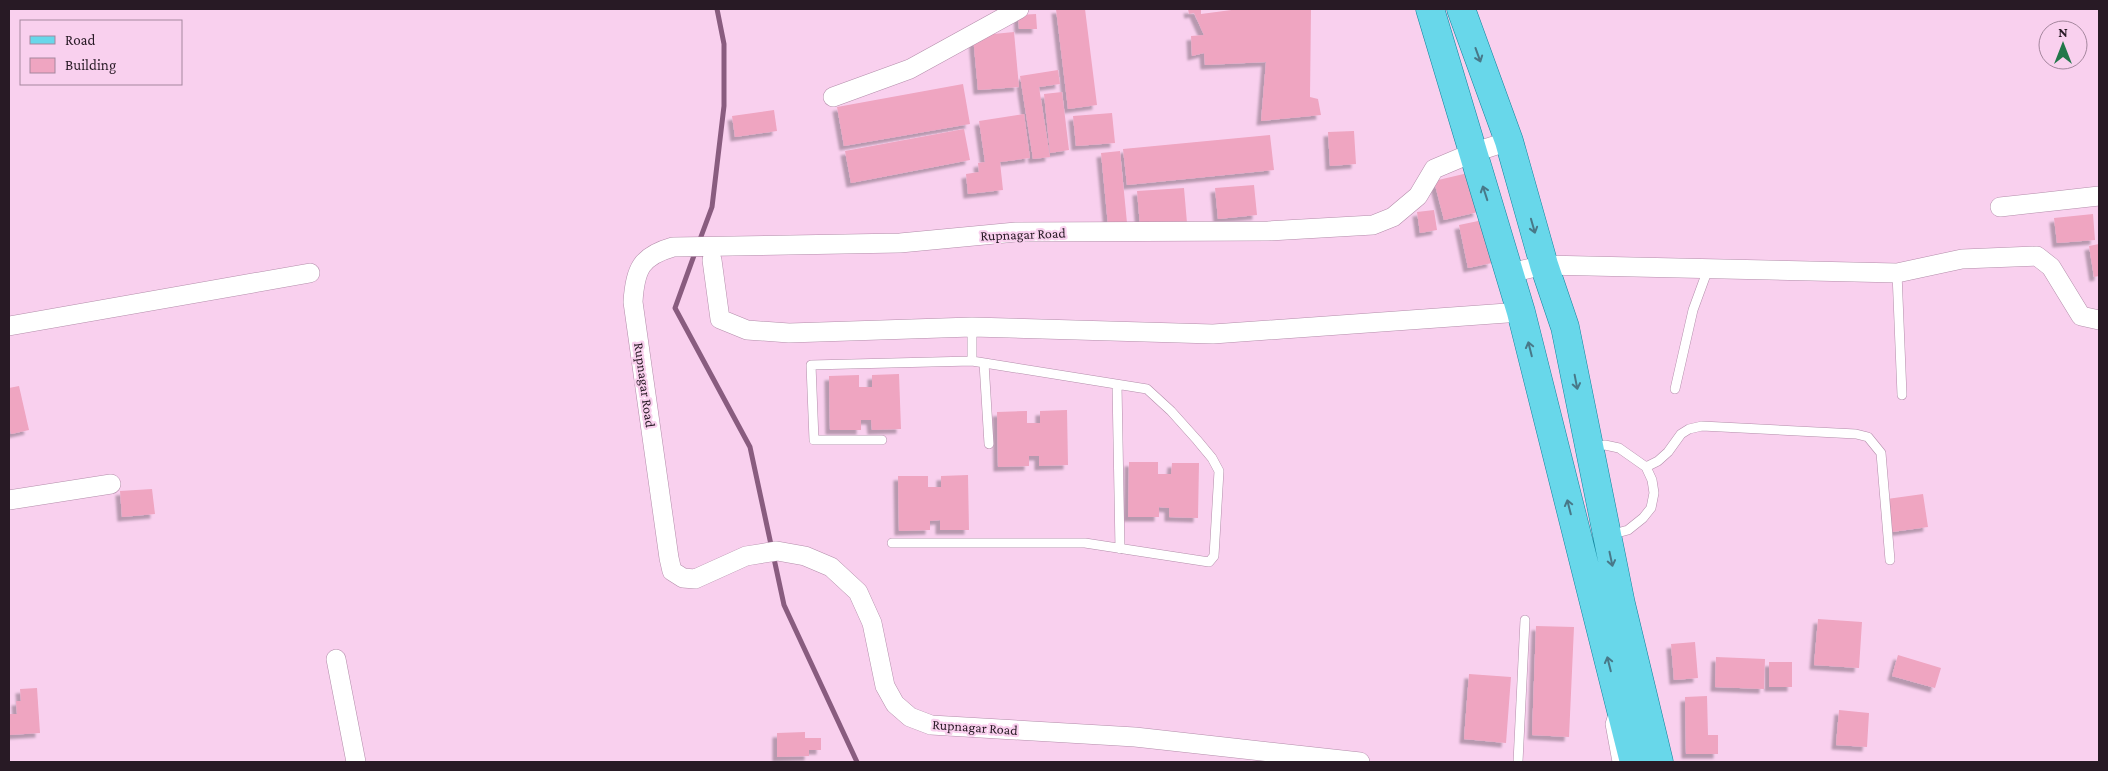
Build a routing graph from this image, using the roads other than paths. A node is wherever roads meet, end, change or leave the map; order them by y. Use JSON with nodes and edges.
{"nodes":[{"id":1,"x":1019,"y":9,"type":"edge"},
{"id":2,"x":1430,"y":9,"type":"edge"},
{"id":3,"x":1461,"y":9,"type":"edge"},
{"id":4,"x":833,"y":97,"type":"dead end"},
{"id":5,"x":1509,"y":141,"type":"junction"},
{"id":6,"x":1472,"y":153,"type":"junction"},
{"id":7,"x":2099,"y":196,"type":"edge"},
{"id":8,"x":2000,"y":208,"type":"dead end"},
{"id":9,"x":710,"y":253,"type":"junction"},
{"id":10,"x":1544,"y":265,"type":"junction"},
{"id":11,"x":1708,"y":269,"type":"junction"},
{"id":12,"x":310,"y":273,"type":"dead end"},
{"id":13,"x":1510,"y":273,"type":"junction"},
{"id":14,"x":1897,"y":273,"type":"junction"},
{"id":15,"x":1521,"y":312,"type":"junction"},
{"id":16,"x":2099,"y":320,"type":"edge"},
{"id":17,"x":9,"y":326,"type":"edge"},
{"id":18,"x":972,"y":327,"type":"junction"},
{"id":19,"x":972,"y":361,"type":"junction"},
{"id":20,"x":984,"y":363,"type":"junction"},
{"id":21,"x":1117,"y":385,"type":"junction"},
{"id":22,"x":1675,"y":389,"type":"dead end"},
{"id":23,"x":1902,"y":395,"type":"dead end"},
{"id":24,"x":882,"y":440,"type":"dead end"},
{"id":25,"x":989,"y":444,"type":"dead end"},
{"id":26,"x":1589,"y":448,"type":"junction"},
{"id":27,"x":1646,"y":467,"type":"junction"},
{"id":28,"x":111,"y":484,"type":"dead end"},
{"id":29,"x":9,"y":500,"type":"edge"},
{"id":30,"x":1617,"y":533,"type":"dead end"},
{"id":31,"x":892,"y":543,"type":"dead end"},
{"id":32,"x":1120,"y":549,"type":"junction"},
{"id":33,"x":1890,"y":560,"type":"dead end"},
{"id":34,"x":1525,"y":620,"type":"dead end"},
{"id":35,"x":336,"y":659,"type":"dead end"},
{"id":36,"x":1617,"y":699,"type":"junction"},
{"id":37,"x":356,"y":762,"type":"edge"},
{"id":38,"x":1360,"y":762,"type":"edge"},
{"id":39,"x":1518,"y":762,"type":"edge"},
{"id":40,"x":1616,"y":762,"type":"edge"},
{"id":41,"x":1634,"y":762,"type":"edge"},
{"id":42,"x":1659,"y":762,"type":"edge"}],
"edges":[{"from":1,"to":4,"type":"street"},
{"from":2,"to":6,"type":"main road"},
{"from":3,"to":5,"type":"main road","one_way":true},
{"from":5,"to":6,"type":"street","name":"Rupnagar Road"},
{"from":5,"to":10,"type":"main road","one_way":true},
{"from":6,"to":9,"type":"street","name":"Rupnagar Road"},
{"from":13,"to":6,"type":"main road","one_way":true},
{"from":7,"to":8,"type":"street"},
{"from":9,"to":18,"type":"street"},
{"from":9,"to":38,"type":"street","name":"Rupnagar Road"},
{"from":10,"to":11,"type":"street"},
{"from":10,"to":13,"type":"street"},
{"from":10,"to":26,"type":"main road","one_way":true},
{"from":11,"to":14,"type":"street"},
{"from":11,"to":22,"type":"lane"},
{"from":12,"to":17,"type":"street"},
{"from":13,"to":15,"type":"main road"},
{"from":14,"to":16,"type":"street"},
{"from":14,"to":23,"type":"lane"},
{"from":15,"to":18,"type":"street"},
{"from":36,"to":15,"type":"main road","one_way":true},
{"from":18,"to":19,"type":"lane"},
{"from":19,"to":20,"type":"lane"},
{"from":19,"to":24,"type":"lane"},
{"from":20,"to":21,"type":"lane"},
{"from":20,"to":25,"type":"lane"},
{"from":21,"to":32,"type":"lane"},
{"from":21,"to":32,"type":"lane"},
{"from":26,"to":27,"type":"lane"},
{"from":26,"to":42,"type":"main road","one_way":true},
{"from":27,"to":30,"type":"lane"},
{"from":27,"to":33,"type":"lane"},
{"from":28,"to":29,"type":"street"},
{"from":31,"to":32,"type":"lane"},
{"from":34,"to":39,"type":"lane"},
{"from":35,"to":37,"type":"street"},
{"from":36,"to":40,"type":"lane"},
{"from":36,"to":41,"type":"main road"}]}
